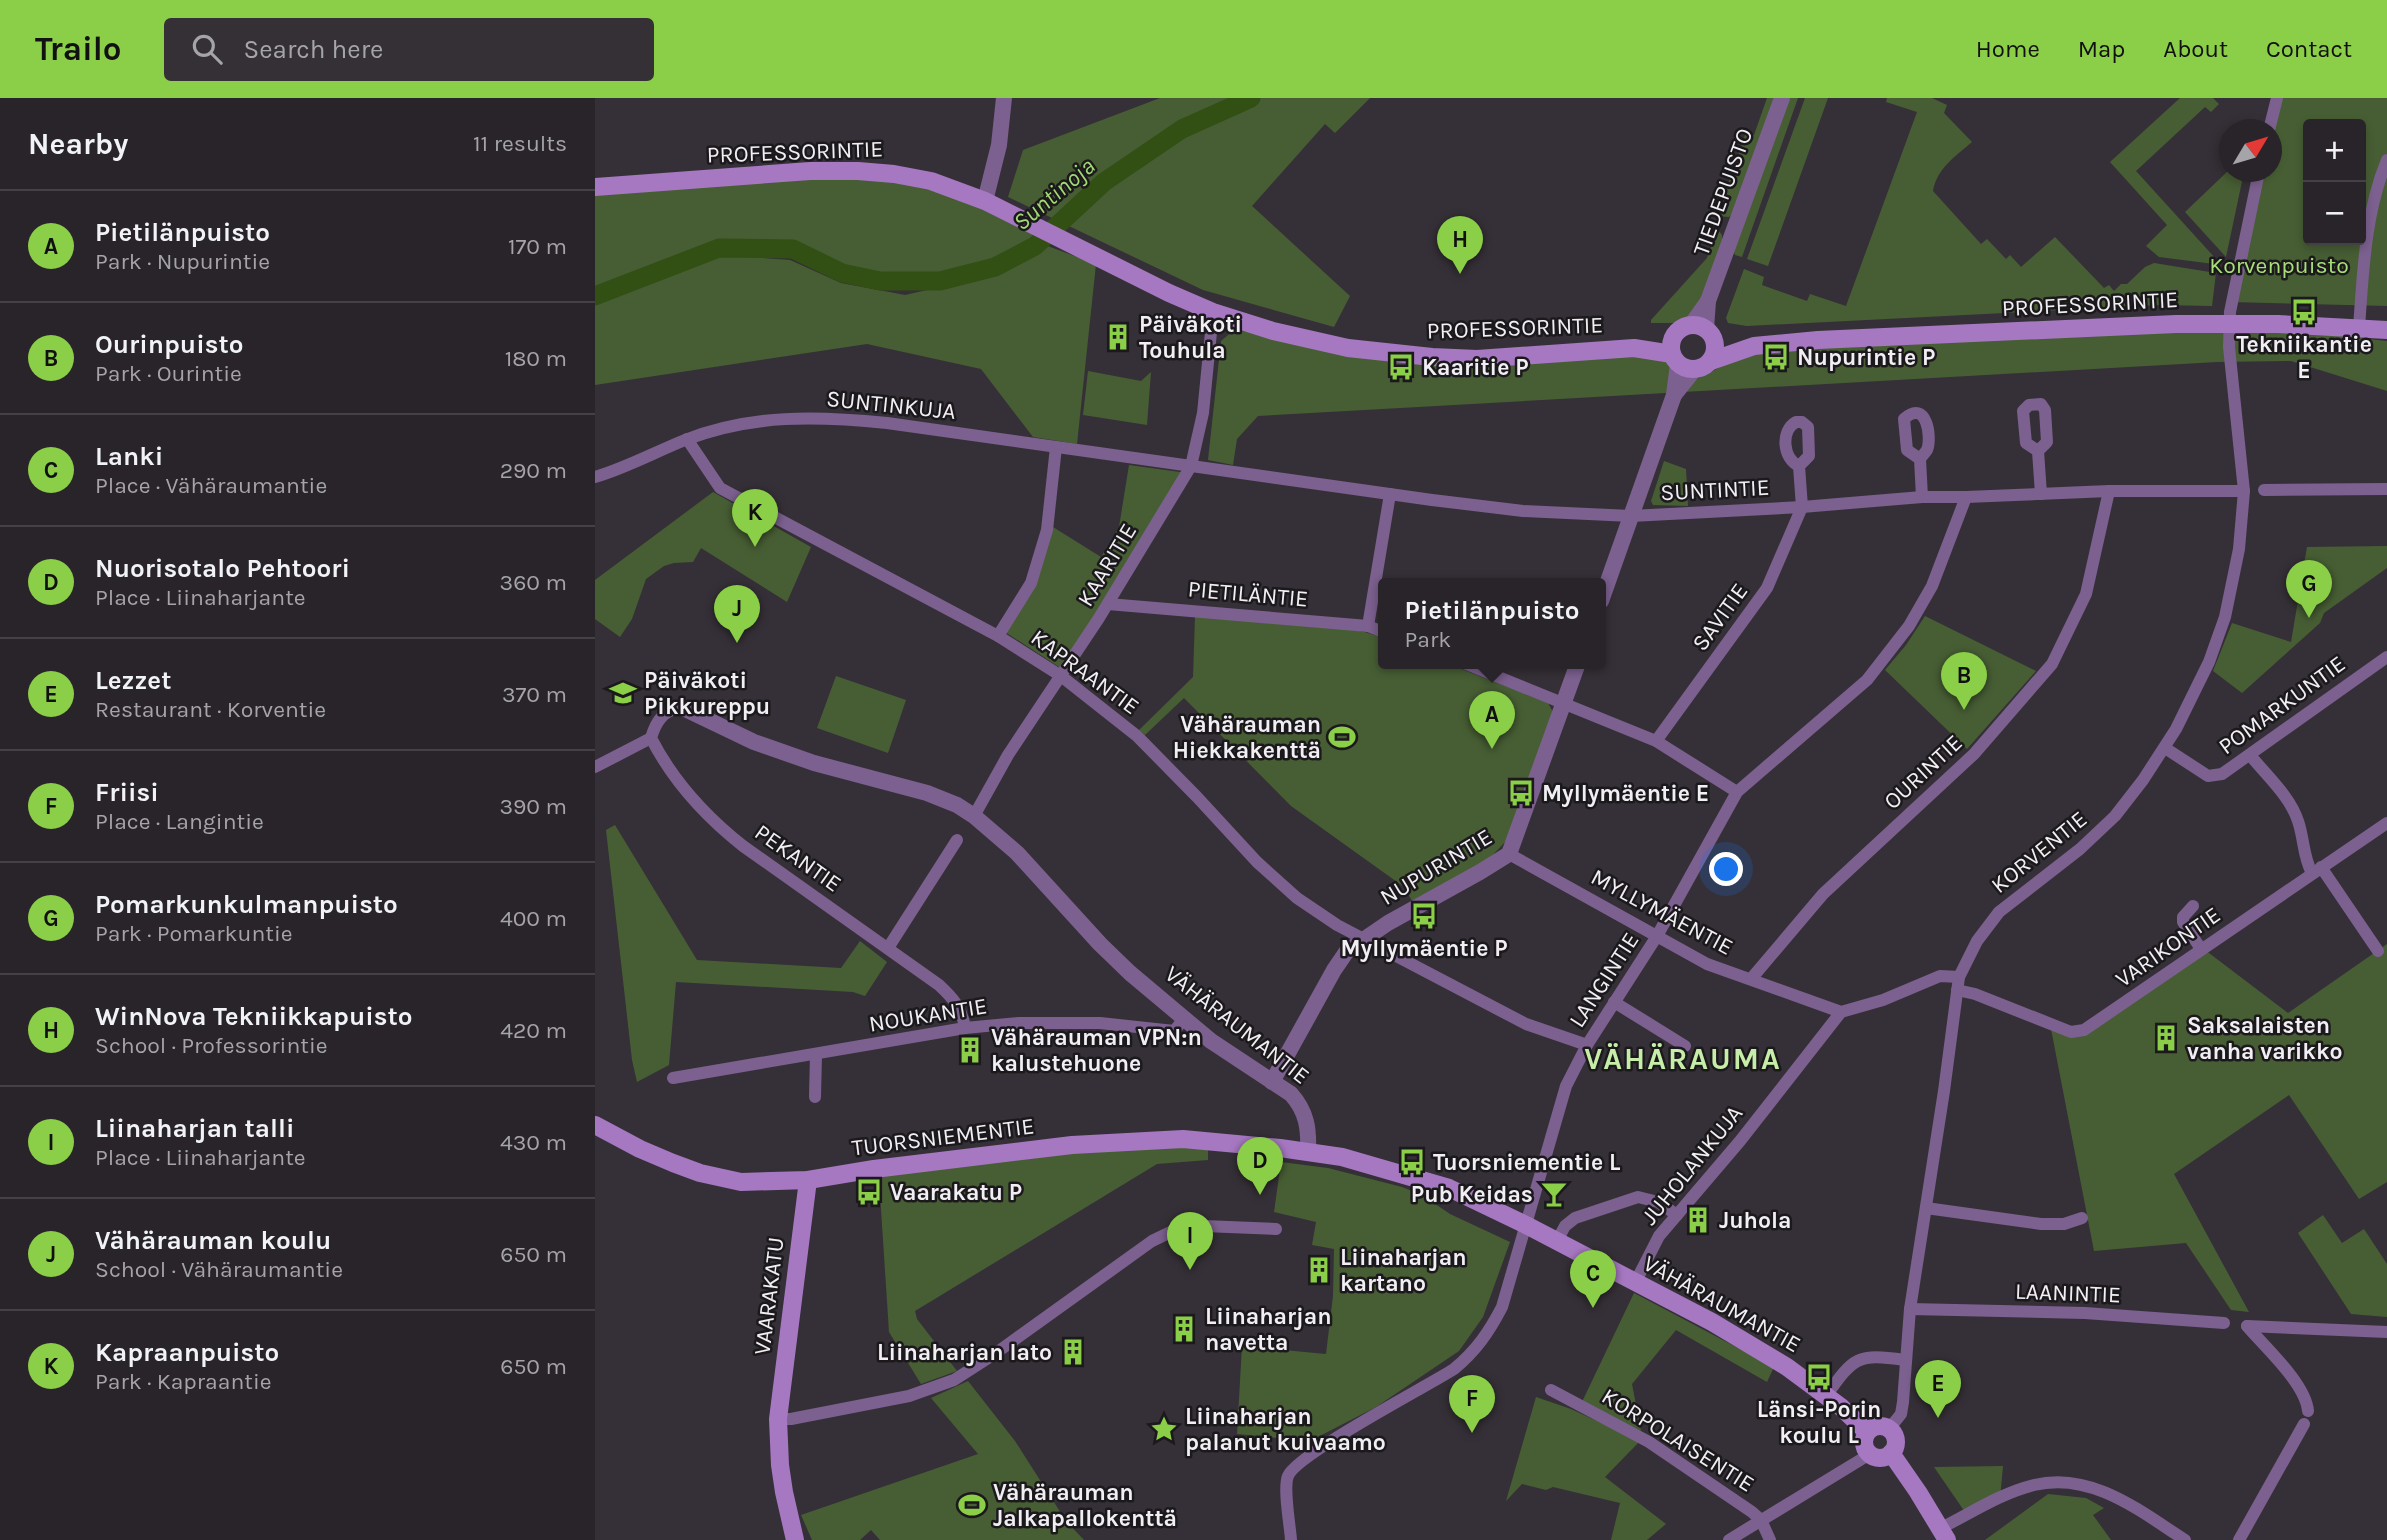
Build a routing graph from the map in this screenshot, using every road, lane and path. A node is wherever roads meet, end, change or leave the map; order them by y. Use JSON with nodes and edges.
{"nodes":[{"id":1,"x":1004,"y":98,"type":"edge"},
{"id":2,"x":1781,"y":98,"type":"edge"},
{"id":3,"x":2277,"y":98,"type":"edge"},
{"id":4,"x":2272,"y":119,"type":"edge"},
{"id":5,"x":2387,"y":160,"type":"edge"},
{"id":6,"x":2257,"y":182,"type":"edge"},
{"id":7,"x":595,"y":187,"type":"edge"},
{"id":8,"x":985,"y":201,"type":"junction"},
{"id":9,"x":1213,"y":312,"type":"junction"},
{"id":10,"x":2229,"y":324,"type":"junction"},
{"id":11,"x":2359,"y":328,"type":"junction"},
{"id":12,"x":2387,"y":330,"type":"edge"},
{"id":13,"x":1697,"y":332,"type":"junction"},
{"id":14,"x":1754,"y":346,"type":"junction"},
{"id":15,"x":1634,"y":348,"type":"junction"},
{"id":16,"x":1711,"y":361,"type":"junction"},
{"id":17,"x":1681,"y":363,"type":"junction"},
{"id":18,"x":687,"y":439,"type":"junction"},
{"id":19,"x":1056,"y":447,"type":"junction"},
{"id":20,"x":2038,"y":451,"type":"dead end"},
{"id":21,"x":1920,"y":459,"type":"dead end"},
{"id":22,"x":1191,"y":466,"type":"junction"},
{"id":23,"x":1799,"y":466,"type":"dead end"},
{"id":24,"x":595,"y":477,"type":"edge"},
{"id":25,"x":2387,"y":489,"type":"edge"},
{"id":26,"x":2264,"y":490,"type":"dead end"},
{"id":27,"x":2109,"y":491,"type":"junction"},
{"id":28,"x":2244,"y":491,"type":"junction"},
{"id":29,"x":1390,"y":494,"type":"junction"},
{"id":30,"x":2041,"y":494,"type":"junction"},
{"id":31,"x":1922,"y":497,"type":"junction"},
{"id":32,"x":1966,"y":497,"type":"junction"},
{"id":33,"x":1802,"y":507,"type":"junction"},
{"id":34,"x":1631,"y":516,"type":"junction"},
{"id":35,"x":1606,"y":587,"type":"edge"},
{"id":36,"x":1108,"y":604,"type":"junction"},
{"id":37,"x":1368,"y":626,"type":"junction"},
{"id":38,"x":1378,"y":630,"type":"edge"},
{"id":39,"x":998,"y":636,"type":"junction"},
{"id":40,"x":2387,"y":657,"type":"edge"},
{"id":41,"x":1479,"y":669,"type":"edge"},
{"id":42,"x":1576,"y":669,"type":"edge"},
{"id":43,"x":1061,"y":676,"type":"junction"},
{"id":44,"x":1564,"y":703,"type":"junction"},
{"id":45,"x":681,"y":707,"type":"joint"},
{"id":46,"x":651,"y":738,"type":"junction"},
{"id":47,"x":1656,"y":741,"type":"junction"},
{"id":48,"x":2165,"y":748,"type":"junction"},
{"id":49,"x":2250,"y":755,"type":"junction"},
{"id":50,"x":595,"y":767,"type":"edge"},
{"id":51,"x":1737,"y":792,"type":"junction"},
{"id":52,"x":974,"y":816,"type":"junction"},
{"id":53,"x":2387,"y":823,"type":"edge"},
{"id":54,"x":957,"y":840,"type":"dead end"},
{"id":55,"x":1509,"y":854,"type":"junction"},
{"id":56,"x":2316,"y":870,"type":"junction"},
{"id":57,"x":2193,"y":906,"type":"dead end"},
{"id":58,"x":1657,"y":936,"type":"junction"},
{"id":59,"x":1365,"y":938,"type":"junction"},
{"id":60,"x":888,"y":948,"type":"junction"},
{"id":61,"x":2201,"y":949,"type":"junction"},
{"id":62,"x":2378,"y":951,"type":"dead end"},
{"id":63,"x":1959,"y":976,"type":"junction"},
{"id":64,"x":1751,"y":979,"type":"junction"},
{"id":65,"x":1957,"y":990,"type":"junction"},
{"id":66,"x":1614,"y":1002,"type":"junction"},
{"id":67,"x":1841,"y":1013,"type":"junction"},
{"id":68,"x":1184,"y":1019,"type":"junction"},
{"id":69,"x":965,"y":1028,"type":"junction"},
{"id":70,"x":1587,"y":1045,"type":"junction"},
{"id":71,"x":1685,"y":1046,"type":"dead end"},
{"id":72,"x":816,"y":1054,"type":"junction"},
{"id":73,"x":674,"y":1078,"type":"dead end"},
{"id":74,"x":1272,"y":1082,"type":"junction"},
{"id":75,"x":815,"y":1097,"type":"dead end"},
{"id":76,"x":595,"y":1125,"type":"edge"},
{"id":77,"x":1308,"y":1152,"type":"junction"},
{"id":78,"x":808,"y":1180,"type":"junction"},
{"id":79,"x":1926,"y":1208,"type":"junction"},
{"id":80,"x":1677,"y":1215,"type":"junction"},
{"id":81,"x":2082,"y":1218,"type":"dead end"},
{"id":82,"x":1527,"y":1225,"type":"junction"},
{"id":83,"x":1276,"y":1229,"type":"dead end"},
{"id":84,"x":1557,"y":1241,"type":"junction"},
{"id":85,"x":1635,"y":1283,"type":"junction"},
{"id":86,"x":1910,"y":1309,"type":"junction"},
{"id":87,"x":2224,"y":1323,"type":"dead end"},
{"id":88,"x":2387,"y":1332,"type":"edge"},
{"id":89,"x":1905,"y":1360,"type":"junction"},
{"id":90,"x":1551,"y":1390,"type":"dead end"},
{"id":91,"x":1826,"y":1396,"type":"junction"},
{"id":92,"x":2308,"y":1410,"type":"dead end"},
{"id":93,"x":778,"y":1419,"type":"junction"},
{"id":94,"x":2304,"y":1424,"type":"dead end"},
{"id":95,"x":1889,"y":1429,"type":"junction"},
{"id":96,"x":1867,"y":1432,"type":"junction"},
{"id":97,"x":1891,"y":1453,"type":"junction"},
{"id":98,"x":1870,"y":1454,"type":"junction"},
{"id":99,"x":1761,"y":1520,"type":"junction"},
{"id":100,"x":1944,"y":1534,"type":"edge"},
{"id":101,"x":795,"y":1540,"type":"edge"},
{"id":102,"x":1291,"y":1540,"type":"edge"},
{"id":103,"x":1729,"y":1540,"type":"edge"},
{"id":104,"x":1770,"y":1540,"type":"edge"},
{"id":105,"x":2185,"y":1540,"type":"edge"},
{"id":106,"x":2239,"y":1540,"type":"edge"}],
"edges":[{"from":1,"to":8,"type":"street"},
{"from":2,"to":13,"type":"street","name":"TIEDEPUISTO"},
{"from":3,"to":4,"type":"street"},
{"from":5,"to":11,"type":"street"},
{"from":6,"to":10,"type":"street","name":"KORVENTIE"},
{"from":7,"to":8,"type":"main road","name":"PROFESSORINTIE"},
{"from":8,"to":9,"type":"main road","name":"PROFESSORINTIE"},
{"from":9,"to":15,"type":"main road","name":"PROFESSORINTIE"},
{"from":9,"to":22,"type":"street","name":"KAARITIE"},
{"from":10,"to":11,"type":"main road","name":"PROFESSORINTIE"},
{"from":10,"to":14,"type":"main road","name":"PROFESSORINTIE"},
{"from":10,"to":28,"type":"street","name":"KORVENTIE"},
{"from":11,"to":12,"type":"main road","name":"PROFESSORINTIE"},
{"from":13,"to":14,"type":"main road","name":"PROFESSORINTIE"},
{"from":13,"to":15,"type":"main road","name":"PROFESSORINTIE"},
{"from":13,"to":16,"type":"main road"},
{"from":13,"to":17,"type":"main road"},
{"from":14,"to":16,"type":"main road","name":"PROFESSORINTIE"},
{"from":15,"to":17,"type":"main road","name":"PROFESSORINTIE"},
{"from":16,"to":17,"type":"main road","name":"PROFESSORINTIE"},
{"from":17,"to":34,"type":"street"},
{"from":18,"to":19,"type":"street","name":"SUNTINKUJA"},
{"from":18,"to":24,"type":"street","name":"SUNTINKUJA"},
{"from":18,"to":39,"type":"street","name":"KAPRAANTIE"},
{"from":19,"to":22,"type":"street","name":"SUNTINKUJA"},
{"from":19,"to":39,"type":"street"},
{"from":20,"to":30,"type":"street"},
{"from":21,"to":31,"type":"street"},
{"from":22,"to":29,"type":"street","name":"SUNTINTIE"},
{"from":22,"to":36,"type":"street","name":"KAARITIE"},
{"from":23,"to":33,"type":"street"},
{"from":25,"to":26,"type":"street"},
{"from":27,"to":28,"type":"street","name":"SUNTINTIE"},
{"from":27,"to":30,"type":"street","name":"SUNTINTIE"},
{"from":27,"to":64,"type":"street","name":"OURINTIE"},
{"from":28,"to":48,"type":"street","name":"KORVENTIE"},
{"from":29,"to":34,"type":"street","name":"SUNTINTIE"},
{"from":29,"to":37,"type":"street"},
{"from":30,"to":32,"type":"street","name":"SUNTINTIE"},
{"from":31,"to":32,"type":"street","name":"SUNTINTIE"},
{"from":31,"to":33,"type":"street","name":"SUNTINTIE"},
{"from":32,"to":51,"type":"street","name":"LANGINTIE"},
{"from":33,"to":34,"type":"street","name":"SUNTINTIE"},
{"from":33,"to":47,"type":"street","name":"SAVITIE"},
{"from":34,"to":35,"type":"street"},
{"from":36,"to":37,"type":"street","name":"PIETILÄNTIE"},
{"from":36,"to":43,"type":"street","name":"KAARITIE"},
{"from":37,"to":38,"type":"street","name":"PIETILÄNTIE"},
{"from":39,"to":43,"type":"street","name":"KAPRAANTIE"},
{"from":40,"to":49,"type":"street","name":"POMARKUNTIE"},
{"from":41,"to":44,"type":"street"},
{"from":42,"to":44,"type":"street","name":"NUPURINTIE"},
{"from":43,"to":52,"type":"street","name":"KAARITIE"},
{"from":43,"to":59,"type":"street","name":"KAPRAANTIE"},
{"from":44,"to":47,"type":"street"},
{"from":44,"to":55,"type":"street","name":"NUPURINTIE"},
{"from":45,"to":46,"type":"street"},
{"from":45,"to":52,"type":"street","name":"VÄHÄRAUMANTIE"},
{"from":46,"to":50,"type":"street"},
{"from":46,"to":60,"type":"street","name":"PEKANTIE"},
{"from":47,"to":51,"type":"street"},
{"from":48,"to":49,"type":"street","name":"POMARKUNTIE"},
{"from":48,"to":63,"type":"street","name":"KORVENTIE"},
{"from":49,"to":56,"type":"street"},
{"from":51,"to":58,"type":"street","name":"LANGINTIE"},
{"from":52,"to":68,"type":"street","name":"VÄHÄRAUMANTIE"},
{"from":53,"to":56,"type":"street","name":"VARIKONTIE"},
{"from":54,"to":60,"type":"street"},
{"from":55,"to":58,"type":"street","name":"MYLLYMÄENTIE"},
{"from":55,"to":59,"type":"street","name":"NUPURINTIE"},
{"from":56,"to":61,"type":"street","name":"VARIKONTIE"},
{"from":56,"to":62,"type":"street"},
{"from":57,"to":61,"type":"street"},
{"from":58,"to":64,"type":"street","name":"MYLLYMÄENTIE"},
{"from":58,"to":66,"type":"street","name":"LANGINTIE"},
{"from":59,"to":70,"type":"street","name":"KAPRAANTIE"},
{"from":59,"to":74,"type":"street","name":"NUPURINTIE"},
{"from":60,"to":69,"type":"street","name":"PEKANTIE"},
{"from":61,"to":65,"type":"street","name":"VARIKONTIE"},
{"from":63,"to":65,"type":"street","name":"KORVENTIE"},
{"from":63,"to":67,"type":"street"},
{"from":64,"to":67,"type":"street","name":"MYLLYMÄENTIE"},
{"from":65,"to":79,"type":"street","name":"KORVENTIE"},
{"from":66,"to":70,"type":"street","name":"LANGINTIE"},
{"from":66,"to":71,"type":"street"},
{"from":67,"to":80,"type":"street","name":"JUHOLANKUJA"},
{"from":68,"to":69,"type":"street","name":"NOUKANTIE"},
{"from":68,"to":74,"type":"street","name":"VÄHÄRAUMANTIE"},
{"from":69,"to":72,"type":"street","name":"NOUKANTIE"},
{"from":70,"to":82,"type":"street","name":"LANGINTIE"},
{"from":72,"to":73,"type":"street","name":"NOUKANTIE"},
{"from":72,"to":75,"type":"street"},
{"from":74,"to":77,"type":"street","name":"VÄHÄRAUMANTIE"},
{"from":76,"to":78,"type":"main road","name":"TUORSNIEMENTIE"},
{"from":77,"to":78,"type":"main road","name":"TUORSNIEMENTIE"},
{"from":77,"to":82,"type":"main road","name":"VÄHÄRAUMANTIE"},
{"from":78,"to":93,"type":"main road","name":"VAARAKATU"},
{"from":79,"to":81,"type":"street"},
{"from":79,"to":86,"type":"street","name":"KORVENTIE"},
{"from":80,"to":84,"type":"street"},
{"from":80,"to":85,"type":"street","name":"JUHOLANKUJA"},
{"from":82,"to":84,"type":"main road","name":"VÄHÄRAUMANTIE"},
{"from":82,"to":102,"type":"street","name":"LANGINTIE"},
{"from":83,"to":93,"type":"street"},
{"from":84,"to":85,"type":"main road","name":"VÄHÄRAUMANTIE"},
{"from":85,"to":91,"type":"main road","name":"VÄHÄRAUMANTIE"},
{"from":86,"to":87,"type":"street","name":"LAANINTIE"},
{"from":86,"to":89,"type":"street","name":"KORVENTIE"},
{"from":88,"to":92,"type":"street"},
{"from":89,"to":91,"type":"street"},
{"from":89,"to":95,"type":"street","name":"KORVENTIE"},
{"from":90,"to":99,"type":"street","name":"KORPOLAISENTIE"},
{"from":91,"to":96,"type":"main road","name":"VÄHÄRAUMANTIE"},
{"from":93,"to":101,"type":"main road","name":"VAARAKATU"},
{"from":94,"to":106,"type":"street"},
{"from":95,"to":96,"type":"main road"},
{"from":95,"to":97,"type":"main road"},
{"from":96,"to":98,"type":"main road"},
{"from":97,"to":98,"type":"main road"},
{"from":97,"to":100,"type":"main road"},
{"from":98,"to":99,"type":"street"},
{"from":99,"to":103,"type":"street"},
{"from":99,"to":104,"type":"street","name":"KORPOLAISENTIE"},
{"from":100,"to":105,"type":"street"}]}
